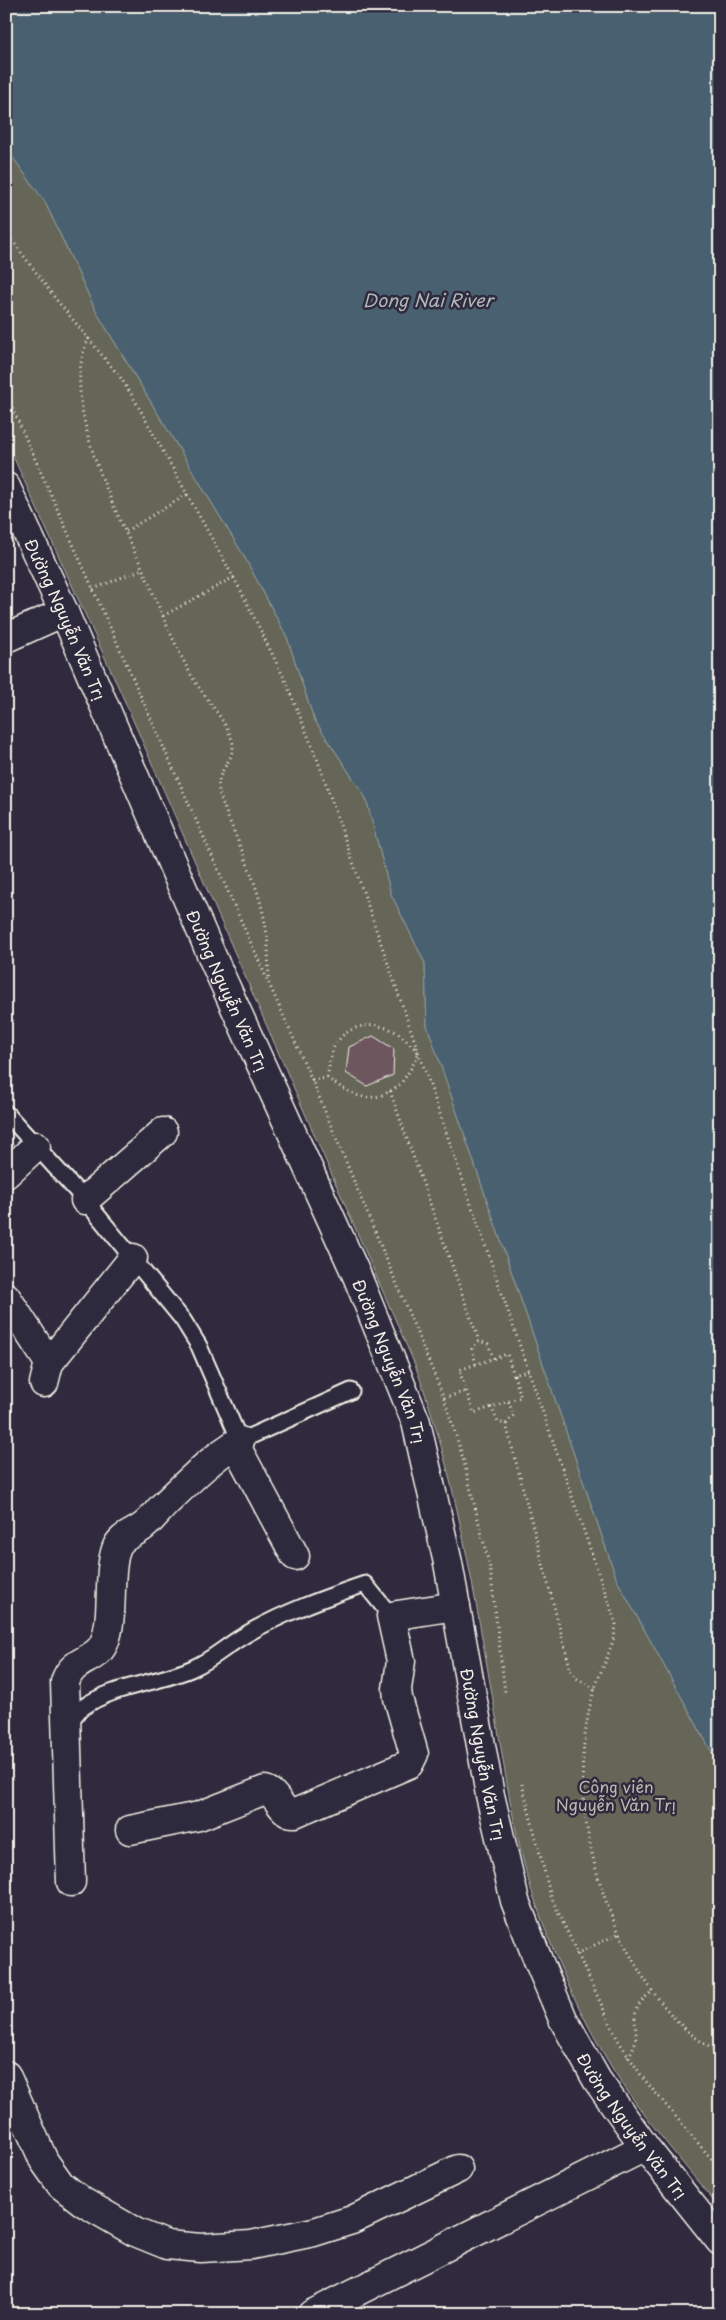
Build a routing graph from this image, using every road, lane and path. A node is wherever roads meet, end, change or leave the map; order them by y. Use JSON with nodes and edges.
{"nodes":[{"id":1,"x":6,"y":232,"type":"edge"},
{"id":2,"x":89,"y":338,"type":"junction"},
{"id":3,"x":6,"y":487,"type":"edge"},
{"id":4,"x":188,"y":494,"type":"junction"},
{"id":5,"x":126,"y":531,"type":"junction"},
{"id":6,"x":143,"y":569,"type":"junction"},
{"id":7,"x":234,"y":577,"type":"junction"},
{"id":8,"x":93,"y":589,"type":"dead end"},
{"id":9,"x":64,"y":612,"type":"junction"},
{"id":10,"x":164,"y":616,"type":"junction"},
{"id":11,"x":6,"y":638,"type":"edge"},
{"id":12,"x":270,"y":983,"type":"dead end"},
{"id":13,"x":419,"y":1053,"type":"junction"},
{"id":14,"x":327,"y":1078,"type":"junction"},
{"id":15,"x":312,"y":1080,"type":"dead end"},
{"id":16,"x":390,"y":1091,"type":"junction"},
{"id":17,"x":6,"y":1113,"type":"edge"},
{"id":18,"x":163,"y":1132,"type":"dead end"},
{"id":19,"x":36,"y":1146,"type":"junction"},
{"id":20,"x":6,"y":1174,"type":"edge"},
{"id":21,"x":86,"y":1200,"type":"junction"},
{"id":22,"x":133,"y":1258,"type":"junction"},
{"id":23,"x":6,"y":1297,"type":"edge"},
{"id":24,"x":479,"y":1341,"type":"junction"},
{"id":25,"x":494,"y":1358,"type":"junction"},
{"id":26,"x":476,"y":1364,"type":"junction"},
{"id":27,"x":529,"y":1370,"type":"junction"},
{"id":28,"x":514,"y":1375,"type":"junction"},
{"id":29,"x":351,"y":1391,"type":"dead end"},
{"id":30,"x":466,"y":1391,"type":"junction"},
{"id":31,"x":444,"y":1398,"type":"dead end"},
{"id":32,"x":508,"y":1401,"type":"junction"},
{"id":33,"x":491,"y":1407,"type":"junction"},
{"id":34,"x":506,"y":1424,"type":"junction"},
{"id":35,"x":238,"y":1442,"type":"junction"},
{"id":36,"x":295,"y":1556,"type":"dead end"},
{"id":37,"x":456,"y":1606,"type":"junction"},
{"id":38,"x":391,"y":1616,"type":"junction"},
{"id":39,"x":595,"y":1689,"type":"junction"},
{"id":40,"x":68,"y":1726,"type":"junction"},
{"id":41,"x":130,"y":1830,"type":"dead end"},
{"id":42,"x":71,"y":1882,"type":"dead end"},
{"id":43,"x":620,"y":1933,"type":"junction"},
{"id":44,"x":576,"y":1954,"type":"dead end"},
{"id":45,"x":653,"y":1991,"type":"junction"},
{"id":46,"x":720,"y":2054,"type":"edge"},
{"id":47,"x":628,"y":2058,"type":"dead end"},
{"id":48,"x":7,"y":2078,"type":"edge"},
{"id":49,"x":645,"y":2147,"type":"junction"},
{"id":50,"x":458,"y":2169,"type":"dead end"},
{"id":51,"x":720,"y":2241,"type":"edge"},
{"id":52,"x":312,"y":2314,"type":"edge"}],
"edges":[{"from":1,"to":2,"type":"path"},
{"from":2,"to":4,"type":"path"},
{"from":2,"to":5,"type":"path"},
{"from":3,"to":9,"type":"street","name":"Đường Nguyễn Văn Trị"},
{"from":4,"to":5,"type":"path"},
{"from":4,"to":7,"type":"path"},
{"from":5,"to":6,"type":"path"},
{"from":6,"to":8,"type":"path"},
{"from":6,"to":10,"type":"path"},
{"from":7,"to":10,"type":"path"},
{"from":7,"to":13,"type":"path"},
{"from":9,"to":11,"type":"street"},
{"from":9,"to":37,"type":"street","name":"Đường Nguyễn Văn Trị"},
{"from":10,"to":12,"type":"path"},
{"from":13,"to":14,"type":"path"},
{"from":13,"to":16,"type":"path"},
{"from":13,"to":27,"type":"path"},
{"from":14,"to":15,"type":"path"},
{"from":14,"to":16,"type":"path"},
{"from":16,"to":24,"type":"path"},
{"from":17,"to":19,"type":"lane"},
{"from":18,"to":21,"type":"street"},
{"from":19,"to":20,"type":"street"},
{"from":19,"to":21,"type":"lane"},
{"from":21,"to":22,"type":"lane"},
{"from":22,"to":23,"type":"street"},
{"from":22,"to":35,"type":"lane"},
{"from":24,"to":25,"type":"path"},
{"from":24,"to":26,"type":"path"},
{"from":25,"to":26,"type":"path"},
{"from":25,"to":28,"type":"path"},
{"from":26,"to":30,"type":"path"},
{"from":27,"to":28,"type":"path"},
{"from":27,"to":39,"type":"path"},
{"from":28,"to":32,"type":"path"},
{"from":29,"to":35,"type":"lane"},
{"from":30,"to":31,"type":"path"},
{"from":30,"to":33,"type":"path"},
{"from":32,"to":33,"type":"path"},
{"from":32,"to":34,"type":"path"},
{"from":33,"to":34,"type":"path"},
{"from":34,"to":39,"type":"path"},
{"from":35,"to":36,"type":"street"},
{"from":35,"to":40,"type":"street"},
{"from":37,"to":38,"type":"street"},
{"from":37,"to":49,"type":"street","name":"Đường Nguyễn Văn Trị"},
{"from":38,"to":40,"type":"lane"},
{"from":38,"to":41,"type":"street"},
{"from":39,"to":43,"type":"path"},
{"from":40,"to":42,"type":"street"},
{"from":43,"to":44,"type":"path"},
{"from":43,"to":45,"type":"path"},
{"from":45,"to":46,"type":"path"},
{"from":45,"to":47,"type":"path"},
{"from":48,"to":50,"type":"street"},
{"from":49,"to":51,"type":"street","name":"Đường Nguyễn Văn Trị"},
{"from":49,"to":52,"type":"street"}]}
